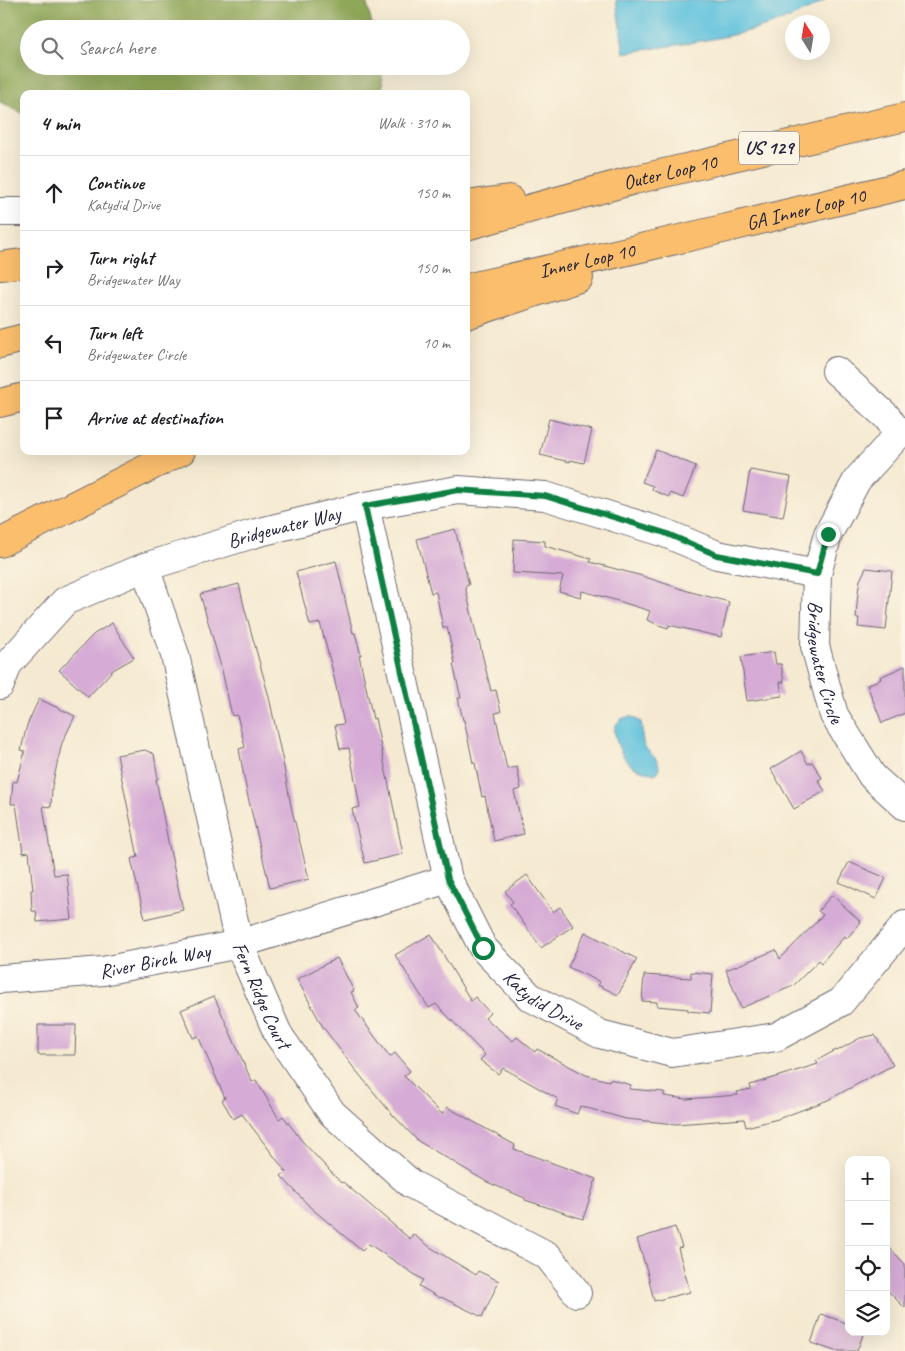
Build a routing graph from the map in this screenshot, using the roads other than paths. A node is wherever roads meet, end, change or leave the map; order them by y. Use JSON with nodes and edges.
{"nodes":[{"id":1,"x":905,"y":116,"type":"edge"},
{"id":2,"x":634,"y":180,"type":"junction"},
{"id":3,"x":905,"y":185,"type":"edge"},
{"id":4,"x":470,"y":204,"type":"edge"},
{"id":5,"x":0,"y":212,"type":"edge"},
{"id":6,"x":20,"y":212,"type":"edge"},
{"id":7,"x":470,"y":225,"type":"edge"},
{"id":8,"x":706,"y":233,"type":"junction"},
{"id":9,"x":20,"y":264,"type":"edge"},
{"id":10,"x":0,"y":266,"type":"edge"},
{"id":11,"x":470,"y":287,"type":"edge"},
{"id":12,"x":470,"y":314,"type":"edge"},
{"id":13,"x":20,"y":339,"type":"edge"},
{"id":14,"x":0,"y":344,"type":"edge"},
{"id":15,"x":836,"y":371,"type":"dead end"},
{"id":16,"x":20,"y":398,"type":"edge"},
{"id":17,"x":0,"y":403,"type":"edge"},
{"id":18,"x":902,"y":432,"type":"edge"},
{"id":19,"x":173,"y":455,"type":"edge"},
{"id":20,"x":365,"y":506,"type":"junction"},
{"id":21,"x":0,"y":543,"type":"edge"},
{"id":22,"x":145,"y":567,"type":"junction"},
{"id":23,"x":817,"y":574,"type":"junction"},
{"id":24,"x":0,"y":685,"type":"edge"},
{"id":25,"x":905,"y":806,"type":"edge"},
{"id":26,"x":448,"y":879,"type":"junction"},
{"id":27,"x":904,"y":928,"type":"edge"},
{"id":28,"x":238,"y":944,"type":"junction"},
{"id":29,"x":0,"y":978,"type":"edge"},
{"id":30,"x":0,"y":987,"type":"edge"},
{"id":31,"x":577,"y":1293,"type":"dead end"}],
"edges":[{"from":1,"to":2,"type":"highway","name":"Outer Loop 10","number":"US 129"},
{"from":2,"to":4,"type":"highway"},
{"from":2,"to":7,"type":"highway","name":"Outer Loop 10","number":"US 129"},
{"from":3,"to":8,"type":"highway","name":"GA Inner Loop 10"},
{"from":5,"to":6,"type":"street"},
{"from":8,"to":11,"type":"highway","name":"Inner Loop 10"},
{"from":8,"to":12,"type":"highway"},
{"from":9,"to":10,"type":"highway"},
{"from":13,"to":14,"type":"highway"},
{"from":15,"to":18,"type":"street"},
{"from":16,"to":17,"type":"highway"},
{"from":18,"to":23,"type":"street","name":"Bridgewater Circle"},
{"from":19,"to":21,"type":"highway"},
{"from":20,"to":22,"type":"street","name":"Bridgewater Way"},
{"from":20,"to":23,"type":"street","name":"Bridgewater Way"},
{"from":20,"to":26,"type":"street","name":"Katydid Drive"},
{"from":22,"to":24,"type":"street","name":"Bridgewater Way"},
{"from":22,"to":28,"type":"street","name":"Fern Ridge Court"},
{"from":23,"to":25,"type":"street","name":"Bridgewater Circle"},
{"from":26,"to":27,"type":"street","name":"Katydid Drive"},
{"from":26,"to":28,"type":"street","name":"River Birch Way"},
{"from":28,"to":29,"type":"street","name":"River Birch Way"},
{"from":28,"to":31,"type":"street","name":"Fern Ridge Court"},
{"from":29,"to":30,"type":"street"}]}
